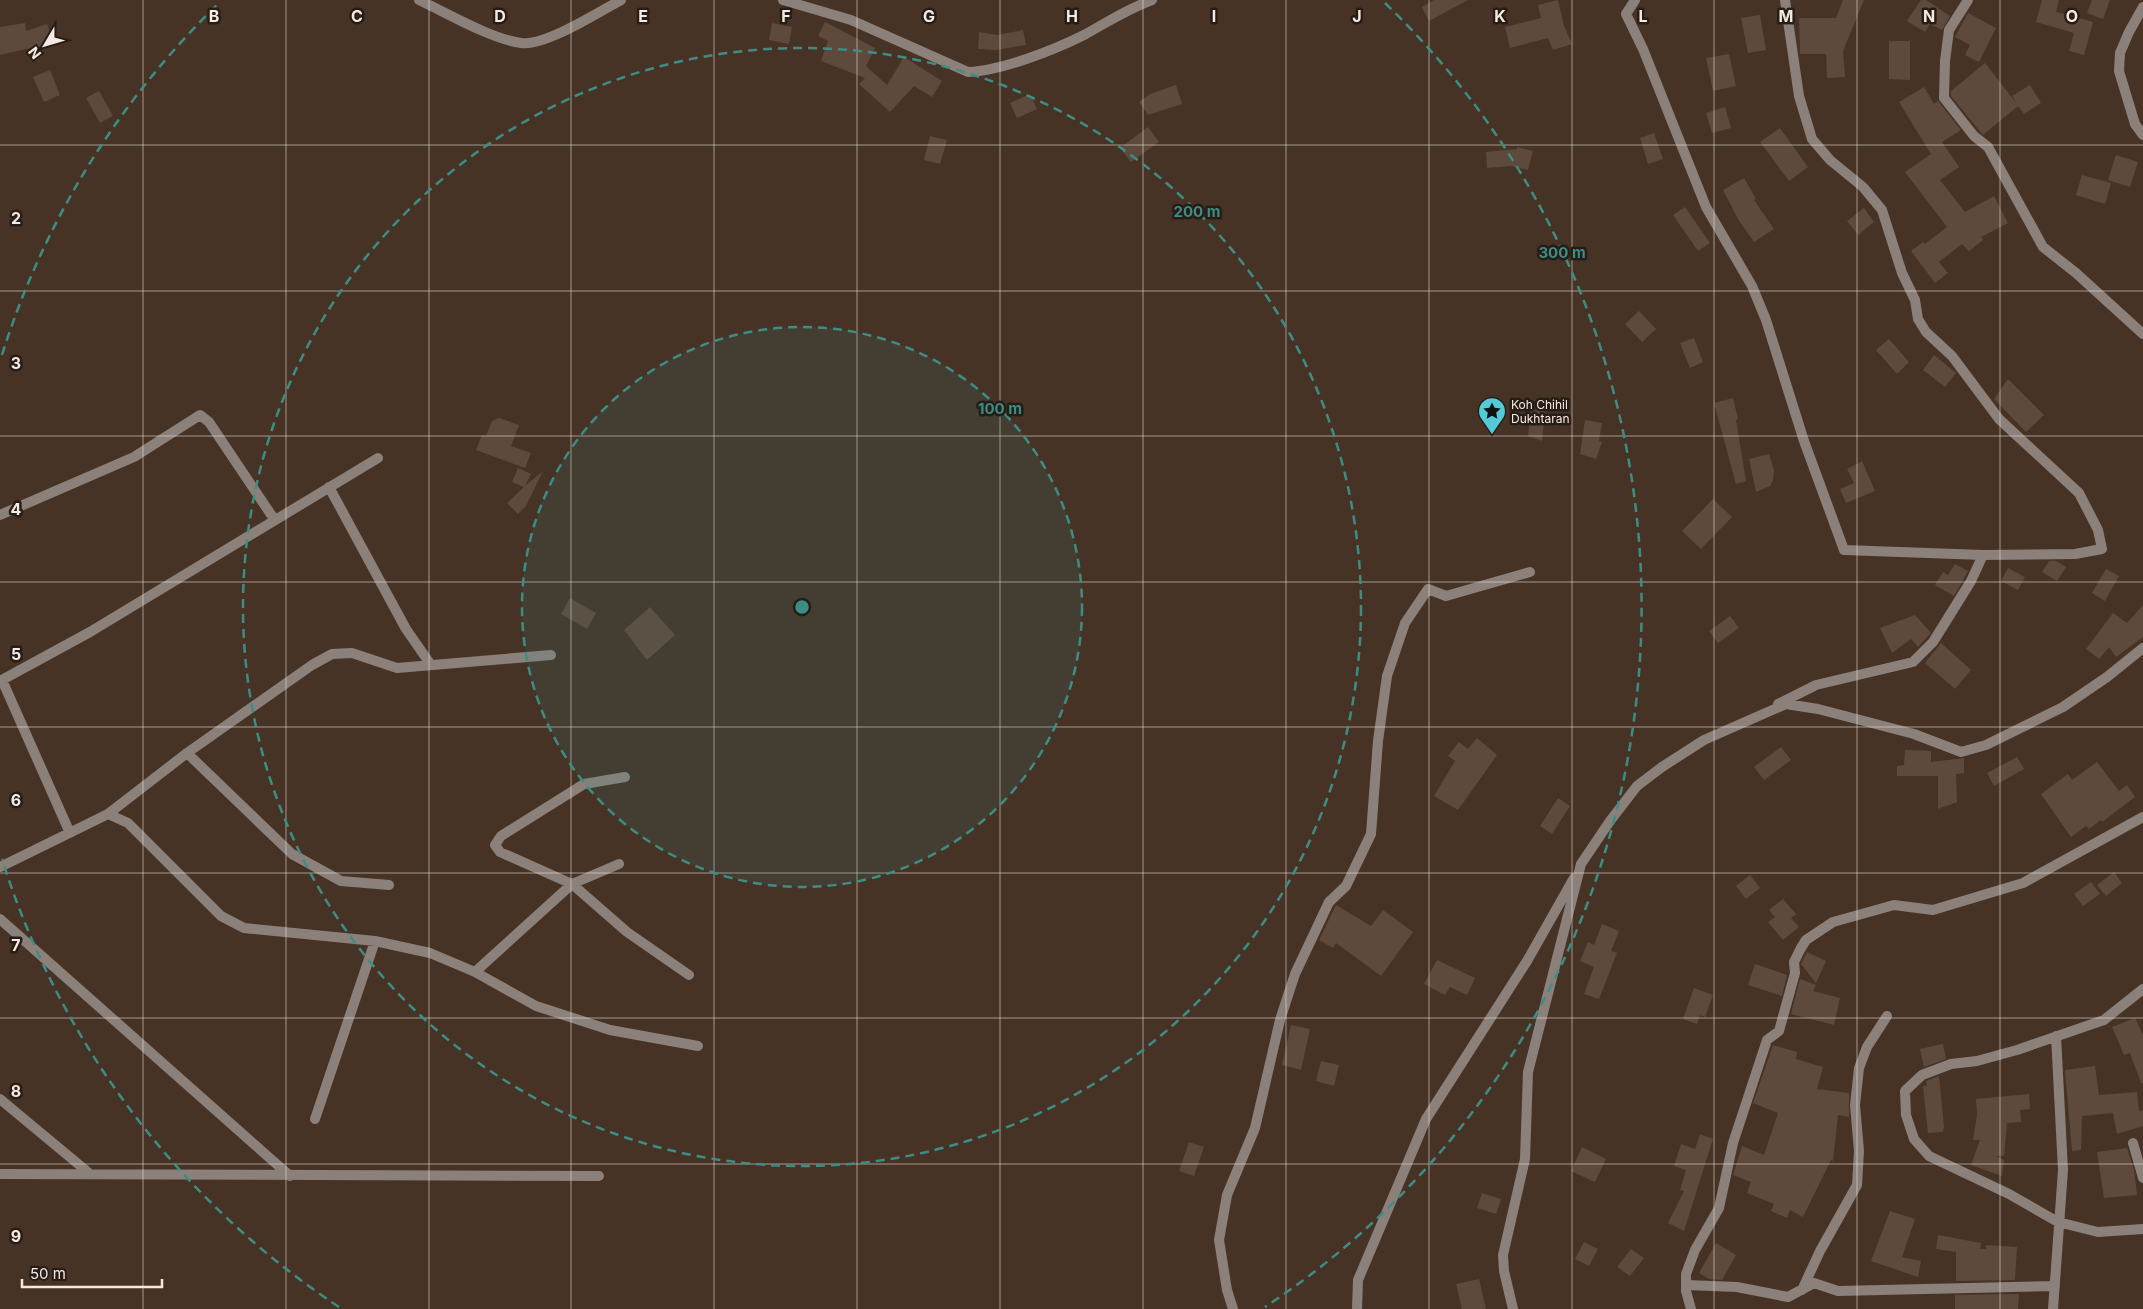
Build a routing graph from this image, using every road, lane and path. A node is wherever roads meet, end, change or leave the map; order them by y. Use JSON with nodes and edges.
{"nodes":[{"id":1,"x":419,"y":0,"type":"edge"},
{"id":2,"x":621,"y":0,"type":"edge"},
{"id":3,"x":784,"y":0,"type":"edge"},
{"id":4,"x":1152,"y":0,"type":"edge"},
{"id":5,"x":1635,"y":0,"type":"edge"},
{"id":6,"x":1785,"y":0,"type":"edge"},
{"id":7,"x":1968,"y":0,"type":"edge"},
{"id":8,"x":2143,"y":7,"type":"edge"},
{"id":9,"x":2143,"y":134,"type":"edge"},
{"id":10,"x":2143,"y":334,"type":"edge"},
{"id":11,"x":378,"y":458,"type":"dead end"},
{"id":12,"x":329,"y":487,"type":"junction"},
{"id":13,"x":0,"y":515,"type":"edge"},
{"id":14,"x":274,"y":519,"type":"junction"},
{"id":15,"x":1983,"y":555,"type":"junction"},
{"id":16,"x":1530,"y":572,"type":"dead end"},
{"id":17,"x":2143,"y":648,"type":"edge"},
{"id":18,"x":551,"y":655,"type":"dead end"},
{"id":19,"x":430,"y":665,"type":"junction"},
{"id":20,"x":1,"y":680,"type":"edge"},
{"id":21,"x":1764,"y":713,"type":"junction"},
{"id":22,"x":187,"y":753,"type":"junction"},
{"id":23,"x":625,"y":777,"type":"dead end"},
{"id":24,"x":108,"y":814,"type":"junction"},
{"id":25,"x":2143,"y":817,"type":"edge"},
{"id":26,"x":70,"y":833,"type":"junction"},
{"id":27,"x":619,"y":864,"type":"dead end"},
{"id":28,"x":1581,"y":864,"type":"junction"},
{"id":29,"x":0,"y":867,"type":"edge"},
{"id":30,"x":572,"y":884,"type":"junction"},
{"id":31,"x":389,"y":885,"type":"dead end"},
{"id":32,"x":0,"y":919,"type":"edge"},
{"id":33,"x":375,"y":941,"type":"junction"},
{"id":34,"x":475,"y":972,"type":"junction"},
{"id":35,"x":689,"y":975,"type":"dead end"},
{"id":36,"x":2143,"y":990,"type":"edge"},
{"id":37,"x":1887,"y":1016,"type":"dead end"},
{"id":38,"x":2056,"y":1036,"type":"junction"},
{"id":39,"x":698,"y":1046,"type":"dead end"},
{"id":40,"x":0,"y":1099,"type":"edge"},
{"id":41,"x":315,"y":1119,"type":"dead end"},
{"id":42,"x":2133,"y":1143,"type":"dead end"},
{"id":43,"x":88,"y":1173,"type":"junction"},
{"id":44,"x":0,"y":1174,"type":"edge"},
{"id":45,"x":290,"y":1176,"type":"junction"},
{"id":46,"x":600,"y":1176,"type":"dead end"},
{"id":47,"x":2143,"y":1178,"type":"edge"},
{"id":48,"x":2058,"y":1222,"type":"junction"},
{"id":49,"x":2143,"y":1229,"type":"edge"},
{"id":50,"x":1686,"y":1285,"type":"junction"},
{"id":51,"x":2055,"y":1286,"type":"junction"},
{"id":52,"x":1802,"y":1290,"type":"junction"},
{"id":53,"x":1233,"y":1309,"type":"edge"},
{"id":54,"x":1357,"y":1309,"type":"edge"},
{"id":55,"x":1513,"y":1309,"type":"edge"},
{"id":56,"x":1692,"y":1309,"type":"edge"},
{"id":57,"x":2053,"y":1309,"type":"edge"}],
"edges":[{"from":1,"to":2,"type":"street"},
{"from":3,"to":4,"type":"street"},
{"from":5,"to":15,"type":"street"},
{"from":6,"to":15,"type":"street"},
{"from":7,"to":10,"type":"street"},
{"from":8,"to":9,"type":"street"},
{"from":11,"to":12,"type":"street"},
{"from":12,"to":14,"type":"street"},
{"from":12,"to":19,"type":"street"},
{"from":13,"to":14,"type":"street"},
{"from":14,"to":20,"type":"street"},
{"from":15,"to":21,"type":"street"},
{"from":16,"to":53,"type":"street"},
{"from":17,"to":21,"type":"street"},
{"from":18,"to":19,"type":"street"},
{"from":19,"to":22,"type":"street"},
{"from":20,"to":26,"type":"street"},
{"from":21,"to":28,"type":"street"},
{"from":22,"to":24,"type":"street"},
{"from":22,"to":31,"type":"street"},
{"from":23,"to":30,"type":"street"},
{"from":24,"to":26,"type":"street"},
{"from":24,"to":33,"type":"street"},
{"from":25,"to":50,"type":"street"},
{"from":26,"to":29,"type":"street"},
{"from":27,"to":30,"type":"street"},
{"from":28,"to":54,"type":"street"},
{"from":28,"to":55,"type":"street"},
{"from":30,"to":34,"type":"street"},
{"from":30,"to":35,"type":"street"},
{"from":32,"to":45,"type":"street"},
{"from":33,"to":34,"type":"street"},
{"from":33,"to":41,"type":"street"},
{"from":34,"to":39,"type":"street"},
{"from":36,"to":38,"type":"street"},
{"from":37,"to":52,"type":"street"},
{"from":38,"to":48,"type":"street"},
{"from":38,"to":48,"type":"street"},
{"from":40,"to":43,"type":"street"},
{"from":42,"to":47,"type":"street"},
{"from":43,"to":44,"type":"street"},
{"from":43,"to":45,"type":"street"},
{"from":45,"to":46,"type":"street"},
{"from":48,"to":49,"type":"street"},
{"from":48,"to":51,"type":"street"},
{"from":50,"to":52,"type":"street"},
{"from":50,"to":56,"type":"street"},
{"from":51,"to":52,"type":"street"},
{"from":51,"to":57,"type":"street"}]}
